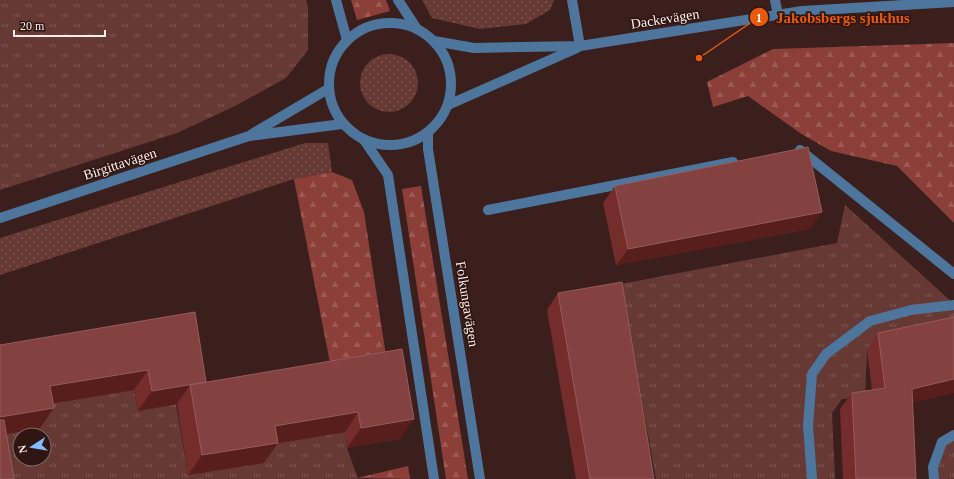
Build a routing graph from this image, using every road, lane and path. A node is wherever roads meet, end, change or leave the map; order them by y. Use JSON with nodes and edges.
{"nodes":[{"id":1,"x":336,"y":0,"type":"edge"},
{"id":2,"x":398,"y":0,"type":"edge"},
{"id":3,"x":572,"y":0,"type":"edge"},
{"id":4,"x":775,"y":0,"type":"edge"},
{"id":5,"x":954,"y":2,"type":"edge"},
{"id":6,"x":778,"y":15,"type":"junction"},
{"id":7,"x":417,"y":29,"type":"junction"},
{"id":8,"x":347,"y":40,"type":"junction"},
{"id":9,"x":434,"y":41,"type":"junction"},
{"id":10,"x":580,"y":46,"type":"junction"},
{"id":11,"x":328,"y":89,"type":"junction"},
{"id":12,"x":448,"y":105,"type":"junction"},
{"id":13,"x":342,"y":124,"type":"junction"},
{"id":14,"x":428,"y":133,"type":"junction"},
{"id":15,"x":249,"y":136,"type":"junction"},
{"id":16,"x":364,"y":140,"type":"junction"},
{"id":17,"x":792,"y":151,"type":"edge"},
{"id":18,"x":746,"y":160,"type":"edge"},
{"id":19,"x":488,"y":210,"type":"dead end"},
{"id":20,"x":0,"y":218,"type":"edge"},
{"id":21,"x":954,"y":274,"type":"edge"},
{"id":22,"x":954,"y":305,"type":"edge"},
{"id":23,"x":954,"y":435,"type":"edge"},
{"id":24,"x":434,"y":479,"type":"edge"},
{"id":25,"x":480,"y":479,"type":"edge"},
{"id":26,"x":812,"y":479,"type":"edge"},
{"id":27,"x":934,"y":479,"type":"edge"}],
"edges":[{"from":1,"to":8,"type":"street"},
{"from":2,"to":7,"type":"street"},
{"from":3,"to":10,"type":"street"},
{"from":4,"to":6,"type":"street"},
{"from":5,"to":6,"type":"street","name":"Dackevägen"},
{"from":6,"to":10,"type":"street","name":"Dackevägen"},
{"from":7,"to":8,"type":"street"},
{"from":7,"to":9,"type":"street"},
{"from":8,"to":11,"type":"street"},
{"from":9,"to":10,"type":"street","name":"Dackevägen"},
{"from":9,"to":12,"type":"street"},
{"from":10,"to":12,"type":"street","name":"Dackevägen"},
{"from":11,"to":13,"type":"street"},
{"from":11,"to":15,"type":"street","name":"Birgittavägen"},
{"from":12,"to":14,"type":"street"},
{"from":13,"to":15,"type":"street","name":"Birgittavägen"},
{"from":13,"to":16,"type":"street"},
{"from":14,"to":16,"type":"street"},
{"from":14,"to":25,"type":"street","name":"Folkungavägen"},
{"from":15,"to":20,"type":"street","name":"Birgittavägen"},
{"from":16,"to":24,"type":"street"},
{"from":17,"to":21,"type":"street"},
{"from":18,"to":19,"type":"street"},
{"from":22,"to":26,"type":"street"},
{"from":23,"to":27,"type":"street"}]}
